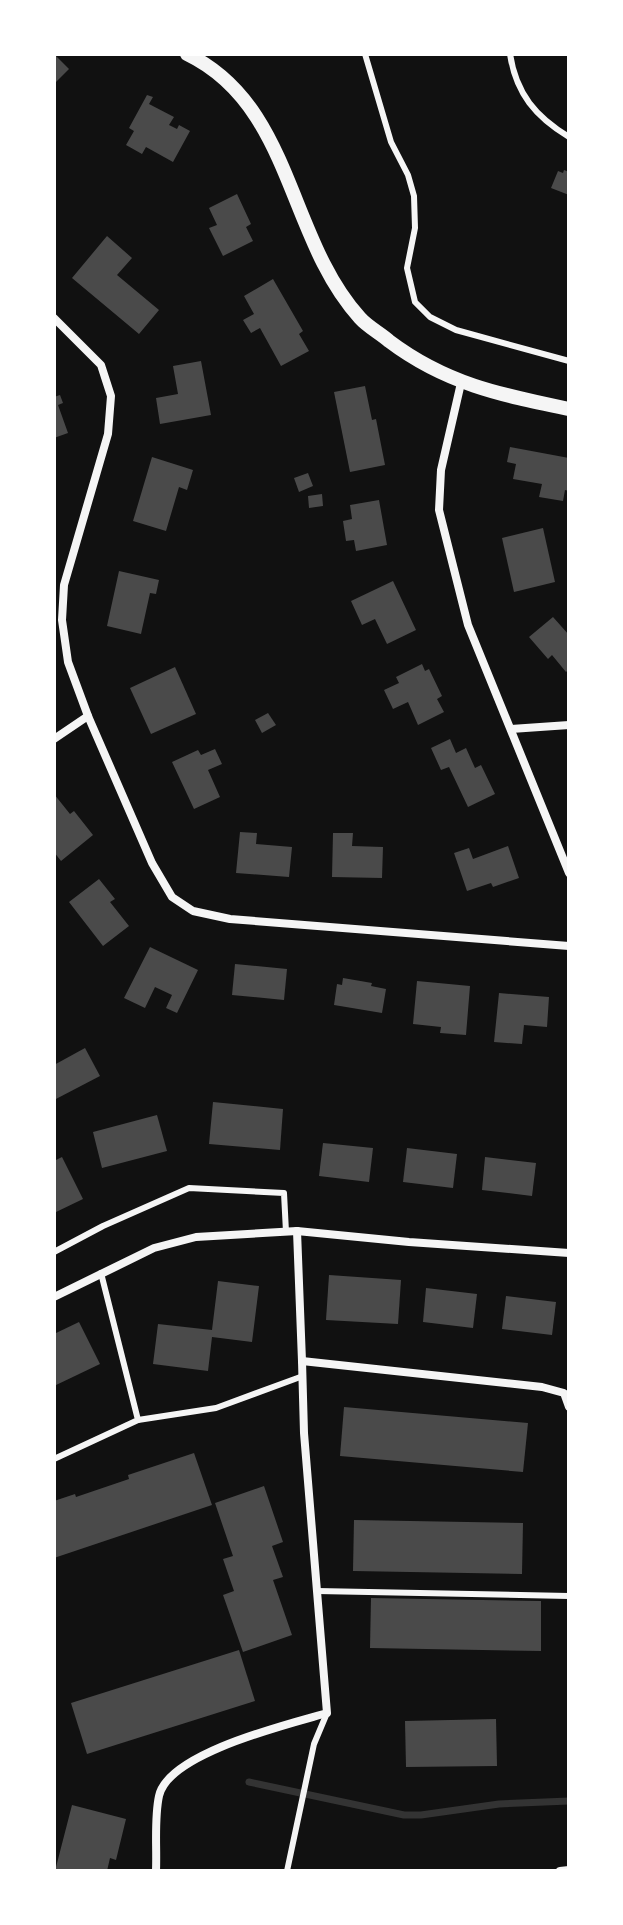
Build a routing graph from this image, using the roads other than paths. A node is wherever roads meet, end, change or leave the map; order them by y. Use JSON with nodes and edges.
{"nodes":[{"id":1,"x":187,"y":54,"type":"edge"},
{"id":2,"x":365,"y":54,"type":"edge"},
{"id":3,"x":510,"y":54,"type":"edge"},
{"id":4,"x":569,"y":137,"type":"edge"},
{"id":5,"x":54,"y":318,"type":"edge"},
{"id":6,"x":569,"y":361,"type":"edge"},
{"id":7,"x":461,"y":383,"type":"junction"},
{"id":8,"x":569,"y":409,"type":"edge"},
{"id":9,"x":88,"y":716,"type":"junction"},
{"id":10,"x":569,"y":725,"type":"edge"},
{"id":11,"x":511,"y":729,"type":"junction"},
{"id":12,"x":54,"y":739,"type":"edge"},
{"id":13,"x":569,"y":873,"type":"edge"},
{"id":14,"x":569,"y":946,"type":"edge"},
{"id":15,"x":297,"y":1231,"type":"junction"},
{"id":16,"x":286,"y":1232,"type":"junction"},
{"id":17,"x":569,"y":1242,"type":"edge"},
{"id":18,"x":54,"y":1252,"type":"edge"},
{"id":19,"x":568,"y":1253,"type":"edge"},
{"id":20,"x":101,"y":1273,"type":"junction"},
{"id":21,"x":54,"y":1297,"type":"edge"},
{"id":22,"x":302,"y":1361,"type":"junction"},
{"id":23,"x":303,"y":1376,"type":"junction"},
{"id":24,"x":569,"y":1407,"type":"edge"},
{"id":25,"x":138,"y":1420,"type":"junction"},
{"id":26,"x":54,"y":1459,"type":"edge"},
{"id":27,"x":317,"y":1591,"type":"junction"},
{"id":28,"x":569,"y":1596,"type":"edge"},
{"id":29,"x":327,"y":1713,"type":"junction"},
{"id":30,"x":569,"y":1870,"type":"edge"},
{"id":31,"x":156,"y":1871,"type":"edge"},
{"id":32,"x":287,"y":1871,"type":"edge"},
{"id":33,"x":560,"y":1871,"type":"edge"}],
"edges":[{"from":1,"to":7,"type":"street"},
{"from":2,"to":6,"type":"lane"},
{"from":3,"to":4,"type":"lane"},
{"from":5,"to":9,"type":"street"},
{"from":7,"to":8,"type":"street"},
{"from":7,"to":11,"type":"street"},
{"from":9,"to":12,"type":"street"},
{"from":9,"to":14,"type":"street"},
{"from":10,"to":11,"type":"street"},
{"from":11,"to":13,"type":"street"},
{"from":15,"to":16,"type":"street"},
{"from":15,"to":19,"type":"street"},
{"from":15,"to":22,"type":"street"},
{"from":16,"to":18,"type":"lane"},
{"from":16,"to":20,"type":"street"},
{"from":17,"to":19,"type":"street"},
{"from":20,"to":21,"type":"street"},
{"from":20,"to":25,"type":"lane"},
{"from":22,"to":23,"type":"street"},
{"from":22,"to":24,"type":"street"},
{"from":23,"to":25,"type":"lane"},
{"from":23,"to":27,"type":"street"},
{"from":25,"to":26,"type":"lane"},
{"from":27,"to":28,"type":"lane"},
{"from":27,"to":29,"type":"street"},
{"from":29,"to":31,"type":"street"},
{"from":29,"to":32,"type":"lane"},
{"from":30,"to":33,"type":"street"}]}
